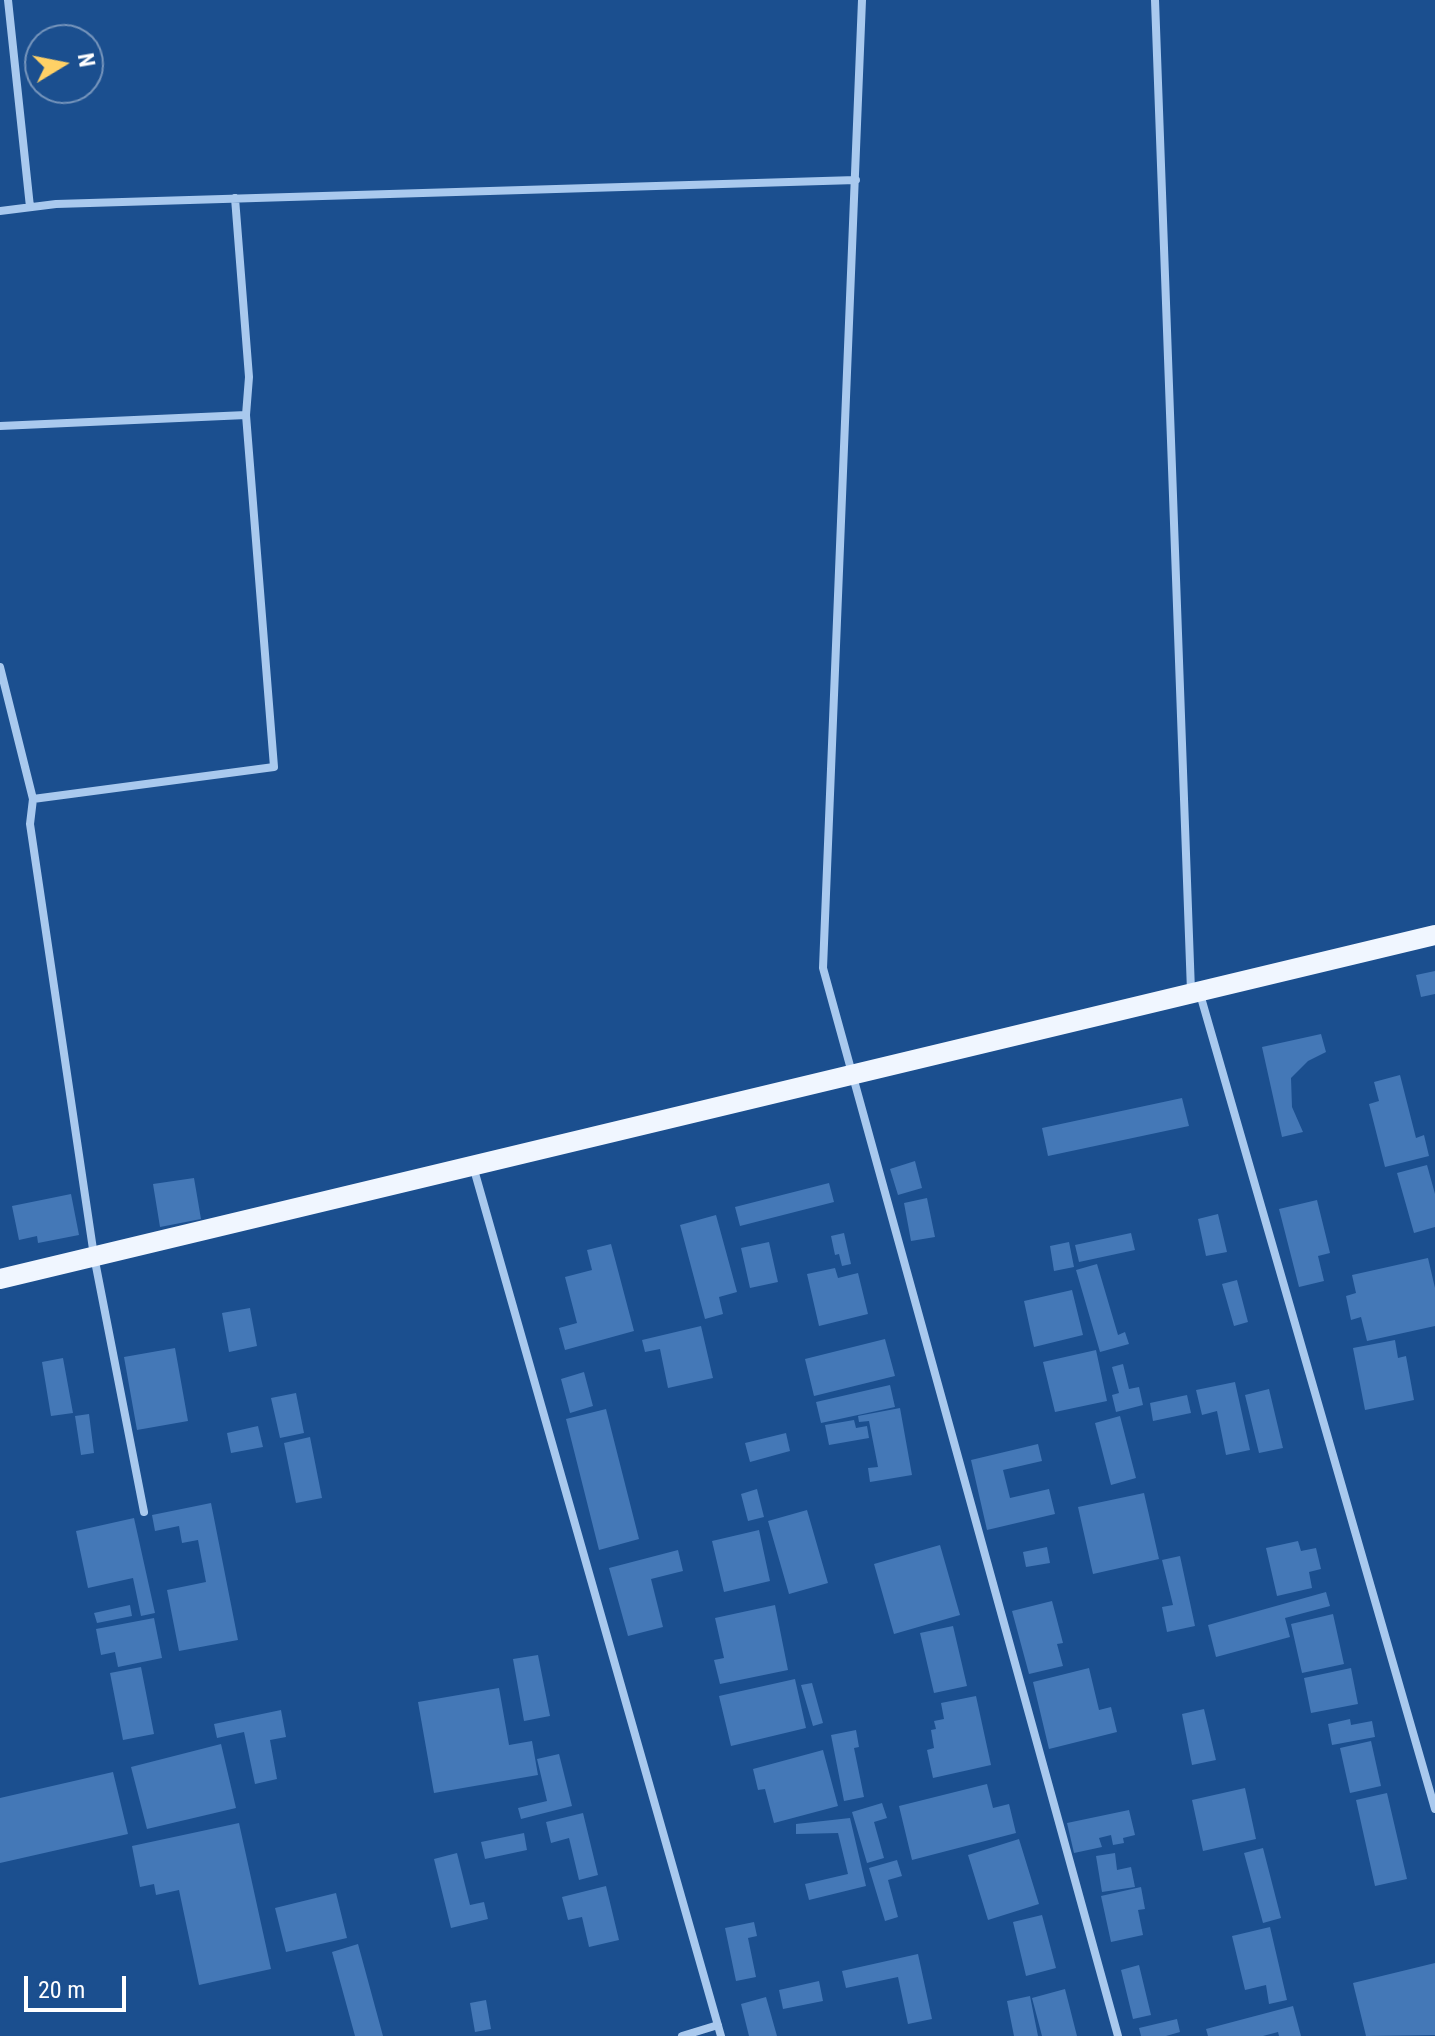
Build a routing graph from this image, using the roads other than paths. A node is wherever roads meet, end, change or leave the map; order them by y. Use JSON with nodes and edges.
{"nodes":[{"id":1,"x":8,"y":0,"type":"edge"},
{"id":2,"x":862,"y":0,"type":"edge"},
{"id":3,"x":1155,"y":0,"type":"edge"},
{"id":4,"x":856,"y":180,"type":"junction"},
{"id":5,"x":235,"y":198,"type":"junction"},
{"id":6,"x":30,"y":207,"type":"junction"},
{"id":7,"x":0,"y":211,"type":"edge"},
{"id":8,"x":246,"y":415,"type":"junction"},
{"id":9,"x":0,"y":426,"type":"edge"},
{"id":10,"x":0,"y":667,"type":"edge"},
{"id":11,"x":33,"y":799,"type":"junction"},
{"id":12,"x":1435,"y":935,"type":"edge"},
{"id":13,"x":1196,"y":994,"type":"junction"},
{"id":14,"x":854,"y":1075,"type":"junction"},
{"id":15,"x":473,"y":1165,"type":"junction"},
{"id":16,"x":94,"y":1256,"type":"junction"},
{"id":17,"x":0,"y":1279,"type":"edge"},
{"id":18,"x":144,"y":1512,"type":"dead end"},
{"id":19,"x":1435,"y":1809,"type":"edge"},
{"id":20,"x":718,"y":2025,"type":"junction"},
{"id":21,"x":682,"y":2036,"type":"edge"},
{"id":22,"x":721,"y":2036,"type":"edge"},
{"id":23,"x":1118,"y":2036,"type":"edge"}],
"edges":[{"from":1,"to":6,"type":"street"},
{"from":2,"to":4,"type":"street"},
{"from":3,"to":13,"type":"street"},
{"from":4,"to":5,"type":"street"},
{"from":4,"to":14,"type":"street"},
{"from":5,"to":6,"type":"street"},
{"from":5,"to":8,"type":"street"},
{"from":6,"to":7,"type":"street"},
{"from":8,"to":9,"type":"street"},
{"from":8,"to":11,"type":"street"},
{"from":10,"to":11,"type":"street"},
{"from":11,"to":16,"type":"street"},
{"from":12,"to":13,"type":"main road"},
{"from":13,"to":14,"type":"main road"},
{"from":13,"to":19,"type":"street"},
{"from":14,"to":15,"type":"main road"},
{"from":14,"to":23,"type":"street"},
{"from":15,"to":16,"type":"main road"},
{"from":15,"to":20,"type":"street"},
{"from":16,"to":17,"type":"main road"},
{"from":16,"to":18,"type":"street"},
{"from":20,"to":21,"type":"street"},
{"from":20,"to":22,"type":"street"}]}
